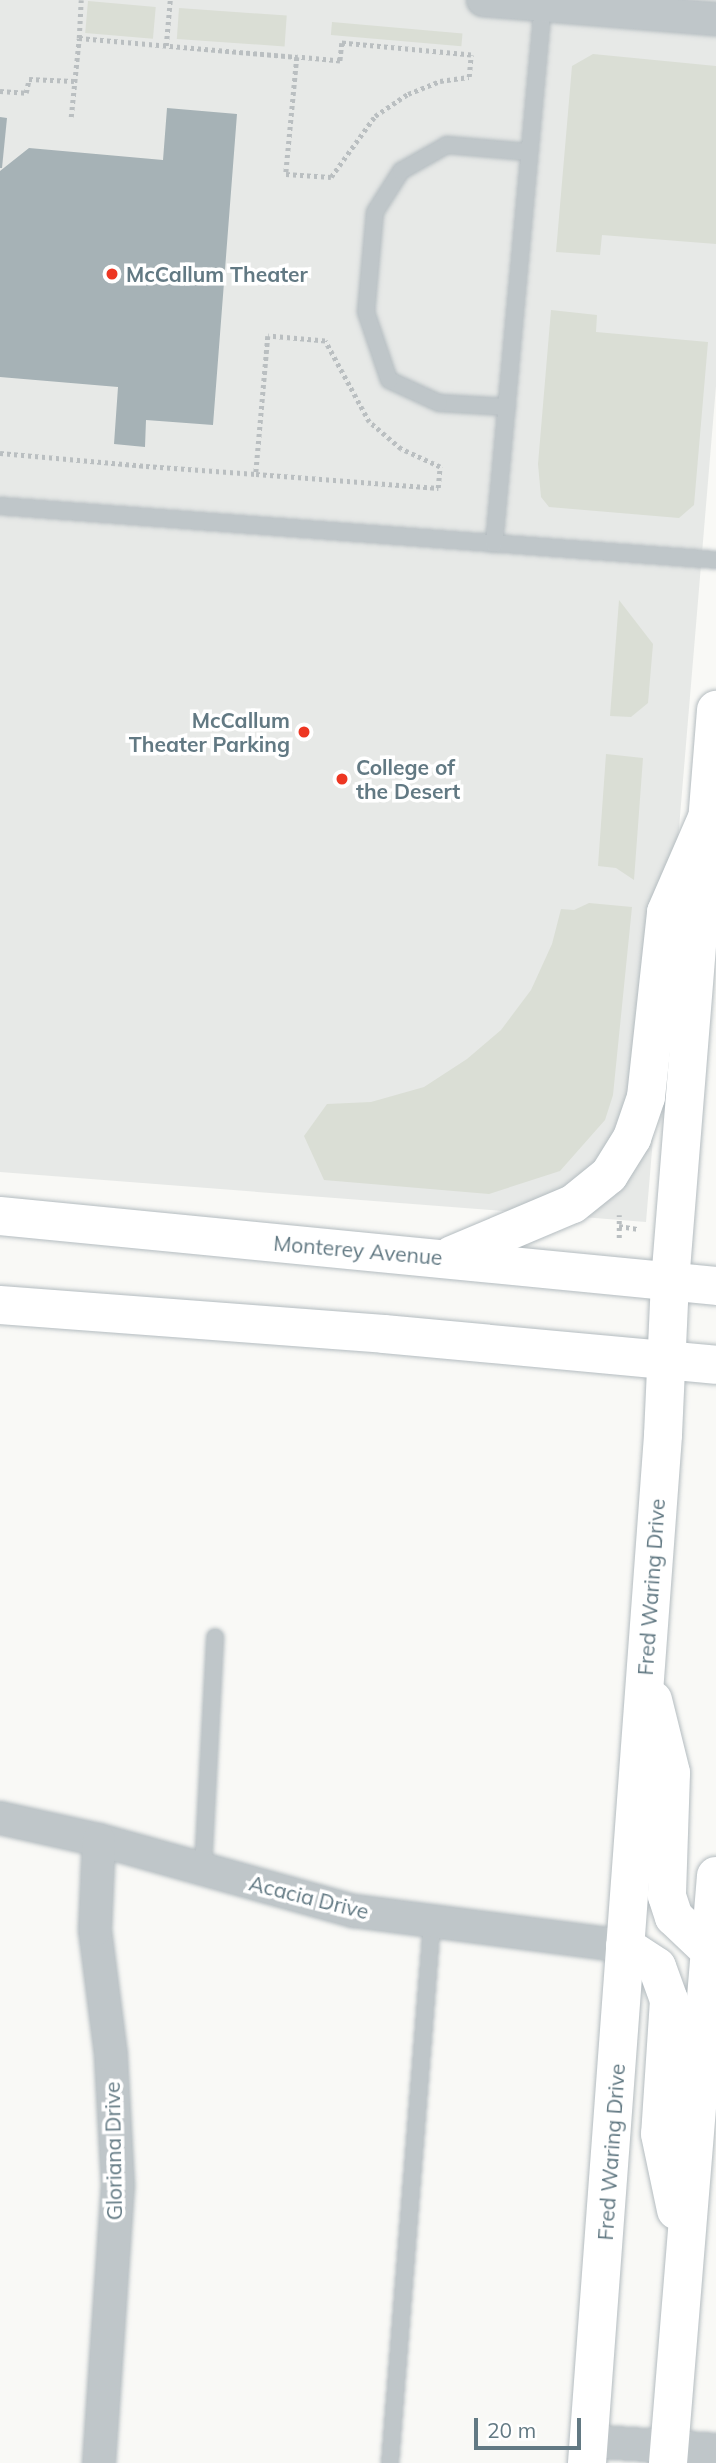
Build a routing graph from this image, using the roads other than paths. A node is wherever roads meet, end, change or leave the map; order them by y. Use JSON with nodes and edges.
{"nodes":[{"id":1,"x":482,"y":0,"type":"edge"},
{"id":2,"x":543,"y":5,"type":"junction"},
{"id":3,"x":716,"y":19,"type":"edge"},
{"id":4,"x":529,"y":152,"type":"junction"},
{"id":5,"x":507,"y":407,"type":"junction"},
{"id":6,"x":0,"y":506,"type":"edge"},
{"id":7,"x":494,"y":544,"type":"junction"},
{"id":8,"x":716,"y":560,"type":"edge"},
{"id":9,"x":716,"y":710,"type":"edge"},
{"id":10,"x":706,"y":820,"type":"junction"},
{"id":11,"x":0,"y":1216,"type":"edge"},
{"id":12,"x":445,"y":1258,"type":"junction"},
{"id":13,"x":670,"y":1282,"type":"junction"},
{"id":14,"x":716,"y":1286,"type":"edge"},
{"id":15,"x":0,"y":1305,"type":"edge"},
{"id":16,"x":664,"y":1361,"type":"junction"},
{"id":17,"x":716,"y":1365,"type":"edge"},
{"id":18,"x":215,"y":1637,"type":"dead end"},
{"id":19,"x":644,"y":1678,"type":"junction"},
{"id":20,"x":0,"y":1818,"type":"edge"},
{"id":21,"x":100,"y":1840,"type":"junction"},
{"id":22,"x":203,"y":1869,"type":"junction"},
{"id":23,"x":716,"y":1876,"type":"edge"},
{"id":24,"x":432,"y":1922,"type":"junction"},
{"id":25,"x":625,"y":1946,"type":"junction"},
{"id":26,"x":713,"y":1951,"type":"edge"},
{"id":27,"x":684,"y":2256,"type":"junction"},
{"id":28,"x":716,"y":2450,"type":"edge"},
{"id":29,"x":588,"y":2452,"type":"edge"},
{"id":30,"x":669,"y":2455,"type":"edge"},
{"id":31,"x":99,"y":2463,"type":"edge"},
{"id":32,"x":390,"y":2463,"type":"edge"}],
"edges":[{"from":1,"to":2,"type":"street"},
{"from":2,"to":3,"type":"street"},
{"from":2,"to":4,"type":"lane"},
{"from":4,"to":5,"type":"lane"},
{"from":4,"to":5,"type":"lane"},
{"from":5,"to":7,"type":"lane"},
{"from":6,"to":7,"type":"lane"},
{"from":7,"to":8,"type":"lane"},
{"from":9,"to":10,"type":"main road","name":"Fred Waring Drive"},
{"from":10,"to":12,"type":"main road"},
{"from":10,"to":13,"type":"main road","name":"Fred Waring Drive"},
{"from":11,"to":12,"type":"main road","name":"Monterey Avenue"},
{"from":12,"to":13,"type":"main road","name":"Monterey Avenue"},
{"from":13,"to":14,"type":"main road","name":"Monterey Avenue"},
{"from":13,"to":16,"type":"main road","name":"Fred Waring Drive"},
{"from":15,"to":16,"type":"main road"},
{"from":16,"to":17,"type":"main road"},
{"from":16,"to":19,"type":"main road","name":"Fred Waring Drive"},
{"from":18,"to":22,"type":"lane"},
{"from":19,"to":25,"type":"main road","name":"Fred Waring Drive"},
{"from":19,"to":26,"type":"main road"},
{"from":20,"to":21,"type":"street","name":"Acacia Drive"},
{"from":21,"to":22,"type":"street","name":"Acacia Drive"},
{"from":21,"to":31,"type":"street","name":"Gloriana Drive"},
{"from":22,"to":24,"type":"street","name":"Acacia Drive"},
{"from":23,"to":26,"type":"main road"},
{"from":24,"to":25,"type":"street","name":"Acacia Drive"},
{"from":24,"to":32,"type":"lane"},
{"from":25,"to":27,"type":"main road"},
{"from":25,"to":29,"type":"main road","name":"Fred Waring Drive"},
{"from":26,"to":27,"type":"main road"},
{"from":27,"to":30,"type":"main road"},
{"from":28,"to":30,"type":"street"},
{"from":29,"to":30,"type":"street"}]}
